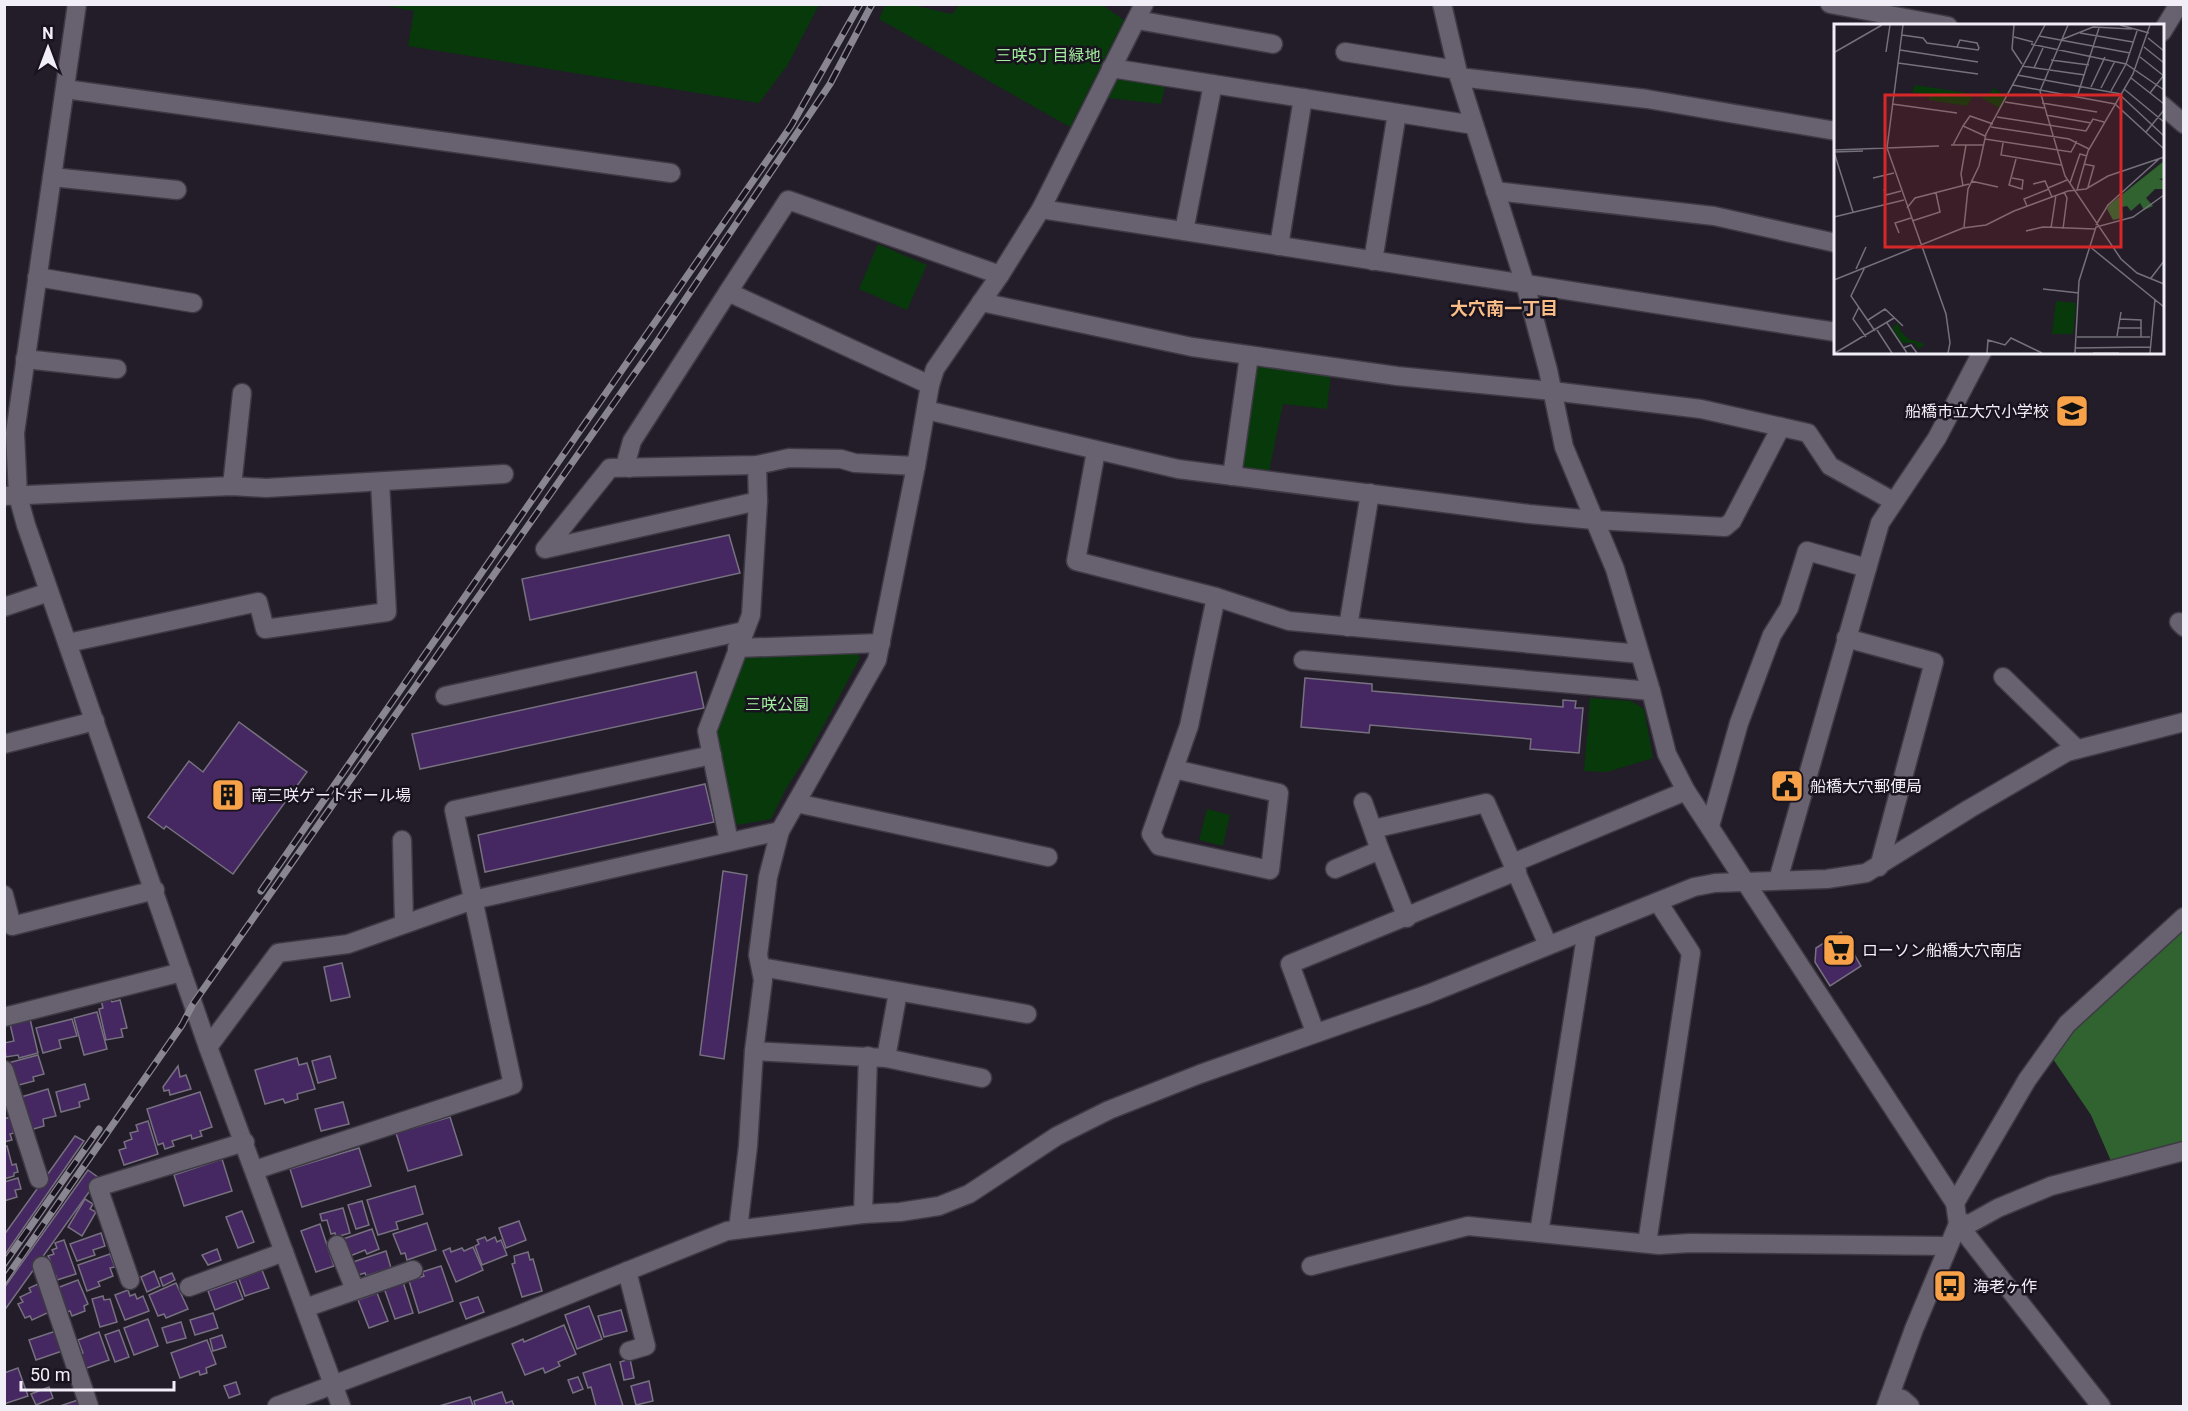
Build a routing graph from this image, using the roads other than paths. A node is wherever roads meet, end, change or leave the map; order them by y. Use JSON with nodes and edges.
{"nodes":[{"id":1,"x":77,"y":4,"type":"edge"},
{"id":2,"x":1442,"y":4,"type":"edge"},
{"id":3,"x":1830,"y":4,"type":"edge"},
{"id":4,"x":2180,"y":9,"type":"edge"},
{"id":5,"x":1141,"y":12,"type":"edge"},
{"id":6,"x":1867,"y":18,"type":"edge"},
{"id":7,"x":1928,"y":24,"type":"edge"},
{"id":8,"x":2164,"y":31,"type":"edge"},
{"id":9,"x":1273,"y":44,"type":"dead end"},
{"id":10,"x":1345,"y":52,"type":"dead end"},
{"id":11,"x":1111,"y":68,"type":"junction"},
{"id":12,"x":1458,"y":73,"type":"junction"},
{"id":13,"x":1213,"y":84,"type":"junction"},
{"id":14,"x":65,"y":88,"type":"junction"},
{"id":15,"x":1303,"y":98,"type":"junction"},
{"id":16,"x":2164,"y":106,"type":"edge"},
{"id":17,"x":1397,"y":113,"type":"junction"},
{"id":18,"x":2184,"y":124,"type":"edge"},
{"id":19,"x":1474,"y":125,"type":"junction"},
{"id":20,"x":1834,"y":131,"type":"edge"},
{"id":21,"x":671,"y":172,"type":"dead end"},
{"id":22,"x":52,"y":177,"type":"junction"},
{"id":23,"x":177,"y":190,"type":"dead end"},
{"id":24,"x":1495,"y":192,"type":"junction"},
{"id":25,"x":1041,"y":209,"type":"junction"},
{"id":26,"x":1184,"y":231,"type":"junction"},
{"id":27,"x":1834,"y":243,"type":"edge"},
{"id":28,"x":1279,"y":246,"type":"junction"},
{"id":29,"x":1373,"y":261,"type":"junction"},
{"id":30,"x":1000,"y":275,"type":"junction"},
{"id":31,"x":37,"y":278,"type":"junction"},
{"id":32,"x":1525,"y":284,"type":"junction"},
{"id":33,"x":728,"y":292,"type":"junction"},
{"id":34,"x":981,"y":302,"type":"junction"},
{"id":35,"x":193,"y":303,"type":"dead end"},
{"id":36,"x":1834,"y":332,"type":"edge"},
{"id":37,"x":1981,"y":354,"type":"edge"},
{"id":38,"x":1250,"y":356,"type":"junction"},
{"id":39,"x":25,"y":359,"type":"junction"},
{"id":40,"x":117,"y":369,"type":"dead end"},
{"id":41,"x":930,"y":385,"type":"junction"},
{"id":42,"x":1552,"y":391,"type":"junction"},
{"id":43,"x":242,"y":393,"type":"dead end"},
{"id":44,"x":926,"y":410,"type":"junction"},
{"id":45,"x":1781,"y":428,"type":"junction"},
{"id":46,"x":1096,"y":450,"type":"junction"},
{"id":47,"x":757,"y":465,"type":"junction"},
{"id":48,"x":916,"y":466,"type":"junction"},
{"id":49,"x":629,"y":468,"type":"junction"},
{"id":50,"x":504,"y":474,"type":"dead end"},
{"id":51,"x":1232,"y":476,"type":"junction"},
{"id":52,"x":380,"y":482,"type":"junction"},
{"id":53,"x":232,"y":486,"type":"junction"},
{"id":54,"x":1370,"y":493,"type":"junction"},
{"id":55,"x":11,"y":496,"type":"edge"},
{"id":56,"x":758,"y":501,"type":"junction"},
{"id":57,"x":1893,"y":501,"type":"junction"},
{"id":58,"x":1594,"y":520,"type":"junction"},
{"id":59,"x":1867,"y":568,"type":"junction"},
{"id":60,"x":49,"y":592,"type":"junction"},
{"id":61,"x":1216,"y":597,"type":"junction"},
{"id":62,"x":4,"y":607,"type":"edge"},
{"id":63,"x":1348,"y":627,"type":"junction"},
{"id":64,"x":744,"y":631,"type":"junction"},
{"id":65,"x":1846,"y":638,"type":"junction"},
{"id":66,"x":68,"y":643,"type":"junction"},
{"id":67,"x":881,"y":643,"type":"junction"},
{"id":68,"x":737,"y":648,"type":"junction"},
{"id":69,"x":1640,"y":654,"type":"junction"},
{"id":70,"x":1303,"y":660,"type":"dead end"},
{"id":71,"x":2003,"y":677,"type":"dead end"},
{"id":72,"x":1651,"y":691,"type":"junction"},
{"id":73,"x":445,"y":696,"type":"dead end"},
{"id":74,"x":95,"y":721,"type":"junction"},
{"id":75,"x":2184,"y":722,"type":"edge"},
{"id":76,"x":4,"y":744,"type":"edge"},
{"id":77,"x":2077,"y":749,"type":"junction"},
{"id":78,"x":712,"y":755,"type":"junction"},
{"id":79,"x":1174,"y":770,"type":"junction"},
{"id":80,"x":1686,"y":791,"type":"junction"},
{"id":81,"x":1364,"y":802,"type":"dead end"},
{"id":82,"x":796,"y":803,"type":"junction"},
{"id":83,"x":1710,"y":826,"type":"junction"},
{"id":84,"x":1373,"y":829,"type":"junction"},
{"id":85,"x":780,"y":831,"type":"junction"},
{"id":86,"x":402,"y":840,"type":"dead end"},
{"id":87,"x":729,"y":842,"type":"junction"},
{"id":88,"x":1380,"y":850,"type":"junction"},
{"id":89,"x":1048,"y":857,"type":"dead end"},
{"id":90,"x":1515,"y":867,"type":"junction"},
{"id":91,"x":1879,"y":867,"type":"junction"},
{"id":92,"x":1335,"y":869,"type":"dead end"},
{"id":93,"x":1745,"y":880,"type":"junction"},
{"id":94,"x":1778,"y":880,"type":"junction"},
{"id":95,"x":155,"y":890,"type":"junction"},
{"id":96,"x":4,"y":895,"type":"edge"},
{"id":97,"x":474,"y":900,"type":"junction"},
{"id":98,"x":1658,"y":902,"type":"junction"},
{"id":99,"x":2184,"y":917,"type":"edge"},
{"id":100,"x":1407,"y":918,"type":"junction"},
{"id":101,"x":404,"y":923,"type":"junction"},
{"id":102,"x":1587,"y":930,"type":"junction"},
{"id":103,"x":1548,"y":945,"type":"junction"},
{"id":104,"x":761,"y":967,"type":"junction"},
{"id":105,"x":182,"y":972,"type":"junction"},
{"id":106,"x":897,"y":992,"type":"junction"},
{"id":107,"x":1027,"y":1014,"type":"dead end"},
{"id":108,"x":4,"y":1017,"type":"edge"},
{"id":109,"x":1316,"y":1032,"type":"junction"},
{"id":110,"x":208,"y":1047,"type":"junction"},
{"id":111,"x":754,"y":1051,"type":"junction"},
{"id":112,"x":868,"y":1056,"type":"junction"},
{"id":113,"x":886,"y":1058,"type":"junction"},
{"id":114,"x":4,"y":1070,"type":"edge"},
{"id":115,"x":982,"y":1078,"type":"dead end"},
{"id":116,"x":245,"y":1142,"type":"junction"},
{"id":117,"x":2184,"y":1151,"type":"edge"},
{"id":118,"x":255,"y":1170,"type":"junction"},
{"id":119,"x":39,"y":1179,"type":"dead end"},
{"id":120,"x":1954,"y":1203,"type":"junction"},
{"id":121,"x":863,"y":1214,"type":"junction"},
{"id":122,"x":1958,"y":1224,"type":"junction"},
{"id":123,"x":738,"y":1229,"type":"junction"},
{"id":124,"x":1539,"y":1233,"type":"junction"},
{"id":125,"x":1647,"y":1243,"type":"junction"},
{"id":126,"x":337,"y":1245,"type":"dead end"},
{"id":127,"x":1947,"y":1246,"type":"junction"},
{"id":128,"x":284,"y":1252,"type":"junction"},
{"id":129,"x":42,"y":1266,"type":"dead end"},
{"id":130,"x":1311,"y":1266,"type":"dead end"},
{"id":131,"x":413,"y":1270,"type":"dead end"},
{"id":132,"x":627,"y":1271,"type":"junction"},
{"id":133,"x":129,"y":1280,"type":"dead end"},
{"id":134,"x":189,"y":1287,"type":"dead end"},
{"id":135,"x":355,"y":1290,"type":"junction"},
{"id":136,"x":304,"y":1308,"type":"junction"},
{"id":137,"x":629,"y":1351,"type":"dead end"},
{"id":138,"x":333,"y":1385,"type":"junction"},
{"id":139,"x":1888,"y":1401,"type":"edge"},
{"id":140,"x":90,"y":1407,"type":"edge"},
{"id":141,"x":277,"y":1407,"type":"edge"},
{"id":142,"x":341,"y":1407,"type":"edge"},
{"id":143,"x":1910,"y":1407,"type":"edge"},
{"id":144,"x":2101,"y":1407,"type":"edge"}],
"edges":[{"from":1,"to":14,"type":"street"},
{"from":2,"to":12,"type":"street"},
{"from":3,"to":6,"type":"street"},
{"from":4,"to":8,"type":"street"},
{"from":5,"to":9,"type":"street"},
{"from":5,"to":11,"type":"street"},
{"from":6,"to":7,"type":"street"},
{"from":10,"to":12,"type":"street"},
{"from":11,"to":13,"type":"street"},
{"from":11,"to":25,"type":"street"},
{"from":12,"to":19,"type":"street"},
{"from":12,"to":20,"type":"street"},
{"from":13,"to":15,"type":"street"},
{"from":13,"to":26,"type":"street"},
{"from":14,"to":21,"type":"street"},
{"from":14,"to":22,"type":"street"},
{"from":15,"to":17,"type":"street"},
{"from":15,"to":28,"type":"street"},
{"from":16,"to":18,"type":"street"},
{"from":17,"to":19,"type":"street"},
{"from":17,"to":29,"type":"street"},
{"from":19,"to":24,"type":"street"},
{"from":22,"to":23,"type":"street"},
{"from":22,"to":31,"type":"street"},
{"from":24,"to":27,"type":"street"},
{"from":24,"to":32,"type":"street"},
{"from":25,"to":26,"type":"street"},
{"from":25,"to":30,"type":"street"},
{"from":26,"to":28,"type":"street"},
{"from":28,"to":29,"type":"street"},
{"from":29,"to":32,"type":"street"},
{"from":30,"to":33,"type":"street"},
{"from":30,"to":34,"type":"street"},
{"from":31,"to":35,"type":"street"},
{"from":31,"to":39,"type":"street"},
{"from":32,"to":36,"type":"street"},
{"from":32,"to":42,"type":"street"},
{"from":33,"to":41,"type":"street"},
{"from":33,"to":49,"type":"street"},
{"from":34,"to":38,"type":"street"},
{"from":34,"to":41,"type":"street"},
{"from":37,"to":57,"type":"street"},
{"from":38,"to":42,"type":"street"},
{"from":38,"to":51,"type":"street"},
{"from":39,"to":40,"type":"street"},
{"from":39,"to":55,"type":"street"},
{"from":41,"to":44,"type":"street"},
{"from":42,"to":45,"type":"street"},
{"from":42,"to":58,"type":"street"},
{"from":43,"to":53,"type":"street"},
{"from":44,"to":46,"type":"street"},
{"from":44,"to":48,"type":"street"},
{"from":45,"to":57,"type":"street"},
{"from":45,"to":58,"type":"street"},
{"from":46,"to":51,"type":"street"},
{"from":46,"to":61,"type":"street"},
{"from":47,"to":48,"type":"street"},
{"from":47,"to":49,"type":"street"},
{"from":47,"to":56,"type":"street"},
{"from":48,"to":67,"type":"street"},
{"from":49,"to":56,"type":"street"},
{"from":50,"to":52,"type":"street"},
{"from":51,"to":54,"type":"street"},
{"from":52,"to":53,"type":"street"},
{"from":52,"to":66,"type":"street"},
{"from":53,"to":55,"type":"street"},
{"from":54,"to":58,"type":"street"},
{"from":54,"to":63,"type":"street"},
{"from":55,"to":60,"type":"street"},
{"from":56,"to":64,"type":"street"},
{"from":57,"to":59,"type":"street"},
{"from":58,"to":69,"type":"street"},
{"from":59,"to":65,"type":"street"},
{"from":59,"to":83,"type":"street"},
{"from":60,"to":62,"type":"street"},
{"from":60,"to":66,"type":"street"},
{"from":61,"to":63,"type":"street"},
{"from":61,"to":79,"type":"street"},
{"from":63,"to":69,"type":"street"},
{"from":64,"to":68,"type":"street"},
{"from":64,"to":73,"type":"street"},
{"from":65,"to":91,"type":"street"},
{"from":65,"to":94,"type":"street"},
{"from":66,"to":74,"type":"street"},
{"from":67,"to":68,"type":"street"},
{"from":67,"to":82,"type":"street"},
{"from":68,"to":78,"type":"street"},
{"from":69,"to":72,"type":"street"},
{"from":70,"to":72,"type":"street"},
{"from":71,"to":77,"type":"street"},
{"from":72,"to":80,"type":"street"},
{"from":74,"to":76,"type":"street"},
{"from":74,"to":95,"type":"street"},
{"from":75,"to":77,"type":"street"},
{"from":77,"to":91,"type":"street"},
{"from":78,"to":87,"type":"street"},
{"from":78,"to":97,"type":"street"},
{"from":79,"to":79,"type":"street"},
{"from":80,"to":83,"type":"street"},
{"from":80,"to":90,"type":"street"},
{"from":81,"to":84,"type":"street"},
{"from":82,"to":85,"type":"street"},
{"from":82,"to":89,"type":"street"},
{"from":83,"to":93,"type":"street"},
{"from":84,"to":88,"type":"street"},
{"from":84,"to":90,"type":"street"},
{"from":85,"to":87,"type":"street"},
{"from":85,"to":104,"type":"street"},
{"from":86,"to":101,"type":"street"},
{"from":87,"to":97,"type":"street"},
{"from":88,"to":92,"type":"street"},
{"from":88,"to":100,"type":"street"},
{"from":90,"to":100,"type":"street"},
{"from":90,"to":103,"type":"street"},
{"from":91,"to":94,"type":"street"},
{"from":93,"to":94,"type":"street"},
{"from":93,"to":98,"type":"street"},
{"from":93,"to":120,"type":"street"},
{"from":95,"to":96,"type":"street"},
{"from":95,"to":105,"type":"street"},
{"from":97,"to":101,"type":"street"},
{"from":97,"to":118,"type":"street"},
{"from":98,"to":102,"type":"street"},
{"from":98,"to":125,"type":"street"},
{"from":99,"to":120,"type":"street"},
{"from":100,"to":109,"type":"street"},
{"from":101,"to":110,"type":"street"},
{"from":102,"to":103,"type":"street"},
{"from":102,"to":124,"type":"street"},
{"from":103,"to":109,"type":"street"},
{"from":104,"to":106,"type":"street"},
{"from":104,"to":111,"type":"street"},
{"from":105,"to":108,"type":"street"},
{"from":105,"to":110,"type":"street"},
{"from":106,"to":107,"type":"street"},
{"from":106,"to":113,"type":"street"},
{"from":109,"to":121,"type":"street"},
{"from":110,"to":116,"type":"street"},
{"from":111,"to":112,"type":"street"},
{"from":111,"to":123,"type":"street"},
{"from":112,"to":113,"type":"street"},
{"from":112,"to":121,"type":"street"},
{"from":113,"to":115,"type":"street"},
{"from":114,"to":119,"type":"street"},
{"from":116,"to":118,"type":"street"},
{"from":116,"to":133,"type":"street"},
{"from":117,"to":122,"type":"street"},
{"from":118,"to":128,"type":"street"},
{"from":120,"to":122,"type":"street"},
{"from":121,"to":123,"type":"street"},
{"from":122,"to":127,"type":"street"},
{"from":122,"to":144,"type":"street"},
{"from":123,"to":132,"type":"street"},
{"from":124,"to":125,"type":"street"},
{"from":124,"to":130,"type":"street"},
{"from":125,"to":127,"type":"street"},
{"from":126,"to":135,"type":"street"},
{"from":127,"to":139,"type":"street"},
{"from":128,"to":134,"type":"street"},
{"from":128,"to":136,"type":"street"},
{"from":129,"to":140,"type":"street"},
{"from":131,"to":135,"type":"street"},
{"from":132,"to":137,"type":"street"},
{"from":132,"to":138,"type":"street"},
{"from":135,"to":136,"type":"street"},
{"from":136,"to":138,"type":"street"},
{"from":138,"to":141,"type":"street"},
{"from":138,"to":142,"type":"street"},
{"from":139,"to":143,"type":"street"}]}
